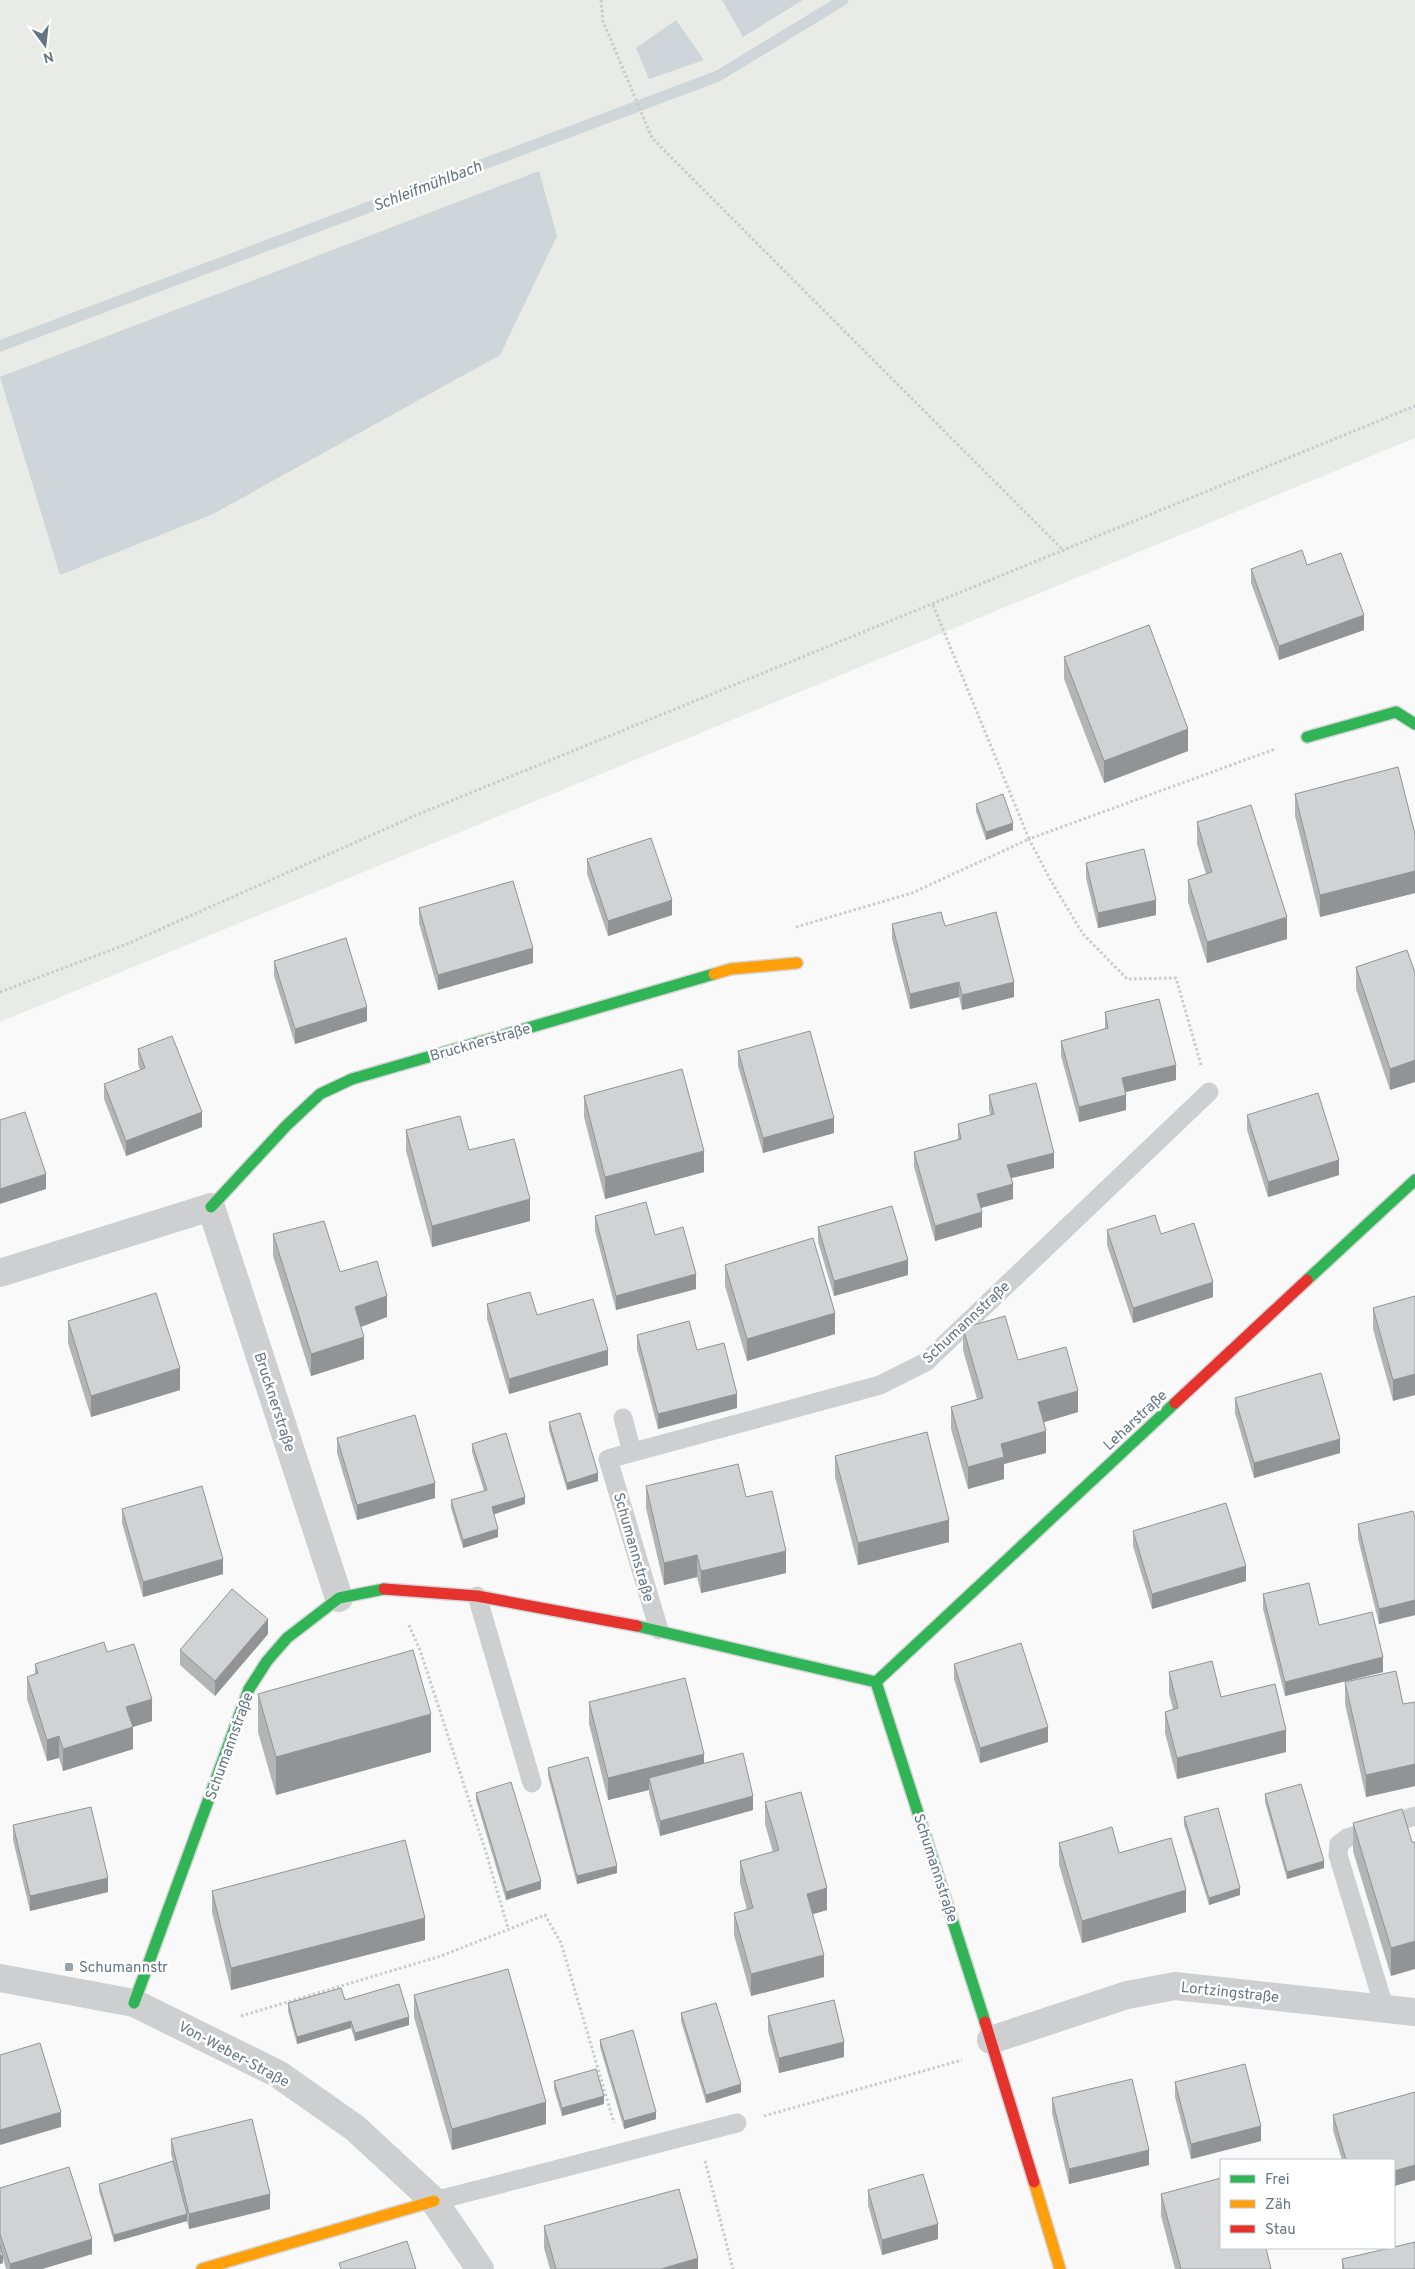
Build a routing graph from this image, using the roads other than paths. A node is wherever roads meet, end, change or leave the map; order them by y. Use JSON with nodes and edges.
{"nodes":[{"id":1,"x":1415,"y":724,"type":"edge"},
{"id":2,"x":1306,"y":737,"type":"road end"},
{"id":3,"x":796,"y":963,"type":"road end"},
{"id":4,"x":1209,"y":1092,"type":"road end"},
{"id":5,"x":1415,"y":1180,"type":"edge"},
{"id":6,"x":211,"y":1207,"type":"junction"},
{"id":7,"x":0,"y":1273,"type":"edge"},
{"id":8,"x":623,"y":1418,"type":"dead end"},
{"id":9,"x":632,"y":1452,"type":"junction"},
{"id":10,"x":477,"y":1596,"type":"junction"},
{"id":11,"x":338,"y":1598,"type":"junction"},
{"id":12,"x":659,"y":1630,"type":"junction"},
{"id":13,"x":876,"y":1682,"type":"junction"},
{"id":14,"x":532,"y":1783,"type":"dead end"},
{"id":15,"x":1415,"y":1816,"type":"edge"},
{"id":16,"x":0,"y":1978,"type":"edge"},
{"id":17,"x":134,"y":2003,"type":"junction"},
{"id":18,"x":1385,"y":2010,"type":"junction"},
{"id":19,"x":1415,"y":2012,"type":"edge"},
{"id":20,"x":992,"y":2040,"type":"junction"},
{"id":21,"x":737,"y":2124,"type":"road end"},
{"id":22,"x":434,"y":2201,"type":"junction"},
{"id":23,"x":202,"y":2269,"type":"edge"},
{"id":24,"x":480,"y":2269,"type":"edge"},
{"id":25,"x":1060,"y":2269,"type":"edge"}],
"edges":[{"from":1,"to":2,"type":"street"},
{"from":3,"to":6,"type":"street","name":"Brucknerstraße"},
{"from":4,"to":9,"type":"lane","name":"Schumannstraße"},
{"from":5,"to":13,"type":"street","name":"Leharstraße"},
{"from":6,"to":7,"type":"street","name":"Brucknerstraße"},
{"from":6,"to":11,"type":"street","name":"Brucknerstraße"},
{"from":8,"to":9,"type":"lane"},
{"from":9,"to":12,"type":"lane","name":"Schumannstraße"},
{"from":10,"to":11,"type":"street","name":"Schumannstraße"},
{"from":10,"to":12,"type":"street","name":"Schumannstraße"},
{"from":10,"to":14,"type":"lane"},
{"from":11,"to":17,"type":"street","name":"Schumannstraße"},
{"from":12,"to":13,"type":"street","name":"Schumannstraße"},
{"from":13,"to":20,"type":"street","name":"Schumannstraße"},
{"from":15,"to":18,"type":"lane"},
{"from":16,"to":17,"type":"street","name":"Von-Weber-Straße"},
{"from":17,"to":22,"type":"street","name":"Von-Weber-Straße"},
{"from":18,"to":19,"type":"street","name":"Lortzingstraße"},
{"from":18,"to":20,"type":"street","name":"Lortzingstraße"},
{"from":20,"to":25,"type":"street","name":"Schumannstraße"},
{"from":21,"to":22,"type":"lane"},
{"from":22,"to":23,"type":"street"},
{"from":22,"to":24,"type":"street","name":"Von-Weber-Straße"}]}
